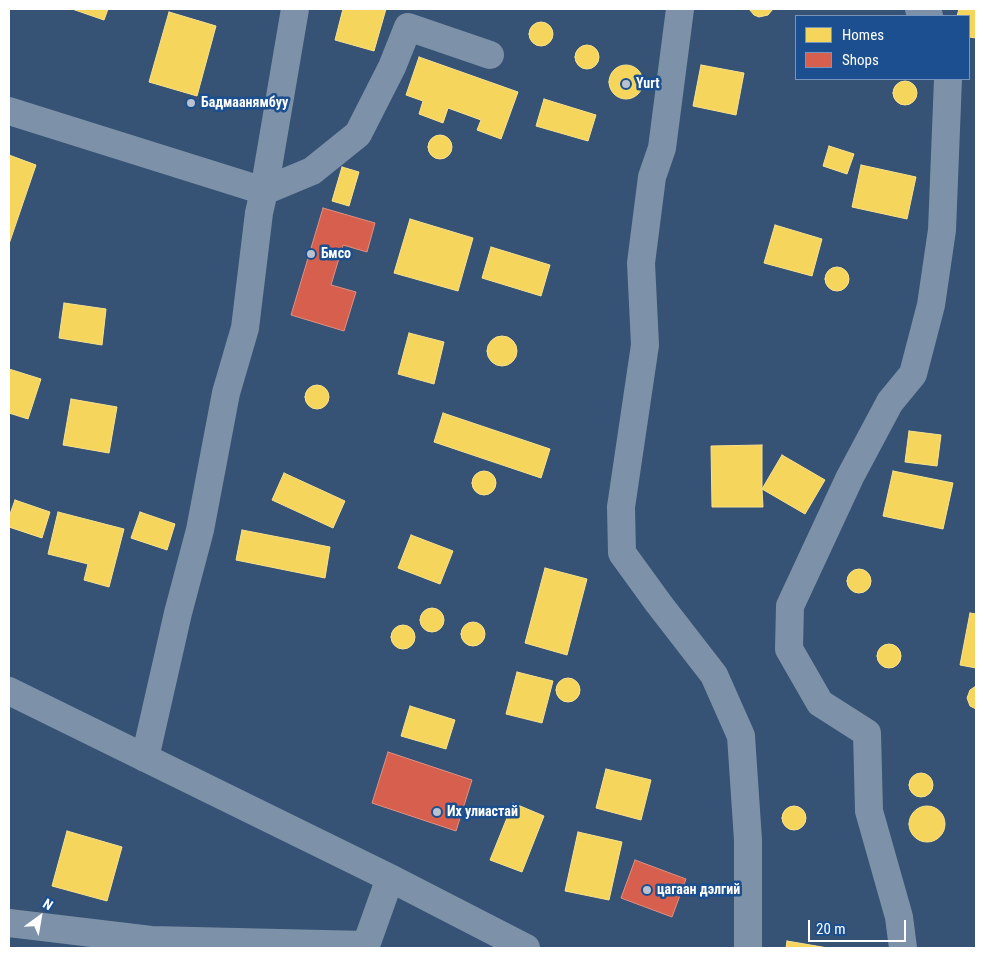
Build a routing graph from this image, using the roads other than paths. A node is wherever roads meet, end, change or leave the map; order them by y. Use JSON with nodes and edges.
{"nodes":[{"id":1,"x":295,"y":9,"type":"edge"},
{"id":2,"x":680,"y":9,"type":"edge"},
{"id":3,"x":490,"y":55,"type":"dead end"},
{"id":4,"x":948,"y":80,"type":"edge"},
{"id":5,"x":9,"y":111,"type":"edge"},
{"id":6,"x":264,"y":192,"type":"junction"},
{"id":7,"x":9,"y":691,"type":"edge"},
{"id":8,"x":145,"y":758,"type":"junction"},
{"id":9,"x":390,"y":878,"type":"junction"},
{"id":10,"x":9,"y":923,"type":"edge"},
{"id":11,"x":365,"y":947,"type":"edge"},
{"id":12,"x":526,"y":948,"type":"edge"},
{"id":13,"x":748,"y":948,"type":"edge"},
{"id":14,"x":903,"y":948,"type":"edge"}],
"edges":[{"from":1,"to":6,"type":"street"},
{"from":2,"to":13,"type":"street"},
{"from":3,"to":6,"type":"street"},
{"from":4,"to":14,"type":"street"},
{"from":5,"to":6,"type":"street"},
{"from":6,"to":8,"type":"street"},
{"from":7,"to":8,"type":"street"},
{"from":8,"to":9,"type":"street"},
{"from":9,"to":11,"type":"street"},
{"from":9,"to":12,"type":"street"},
{"from":10,"to":11,"type":"street"}]}
